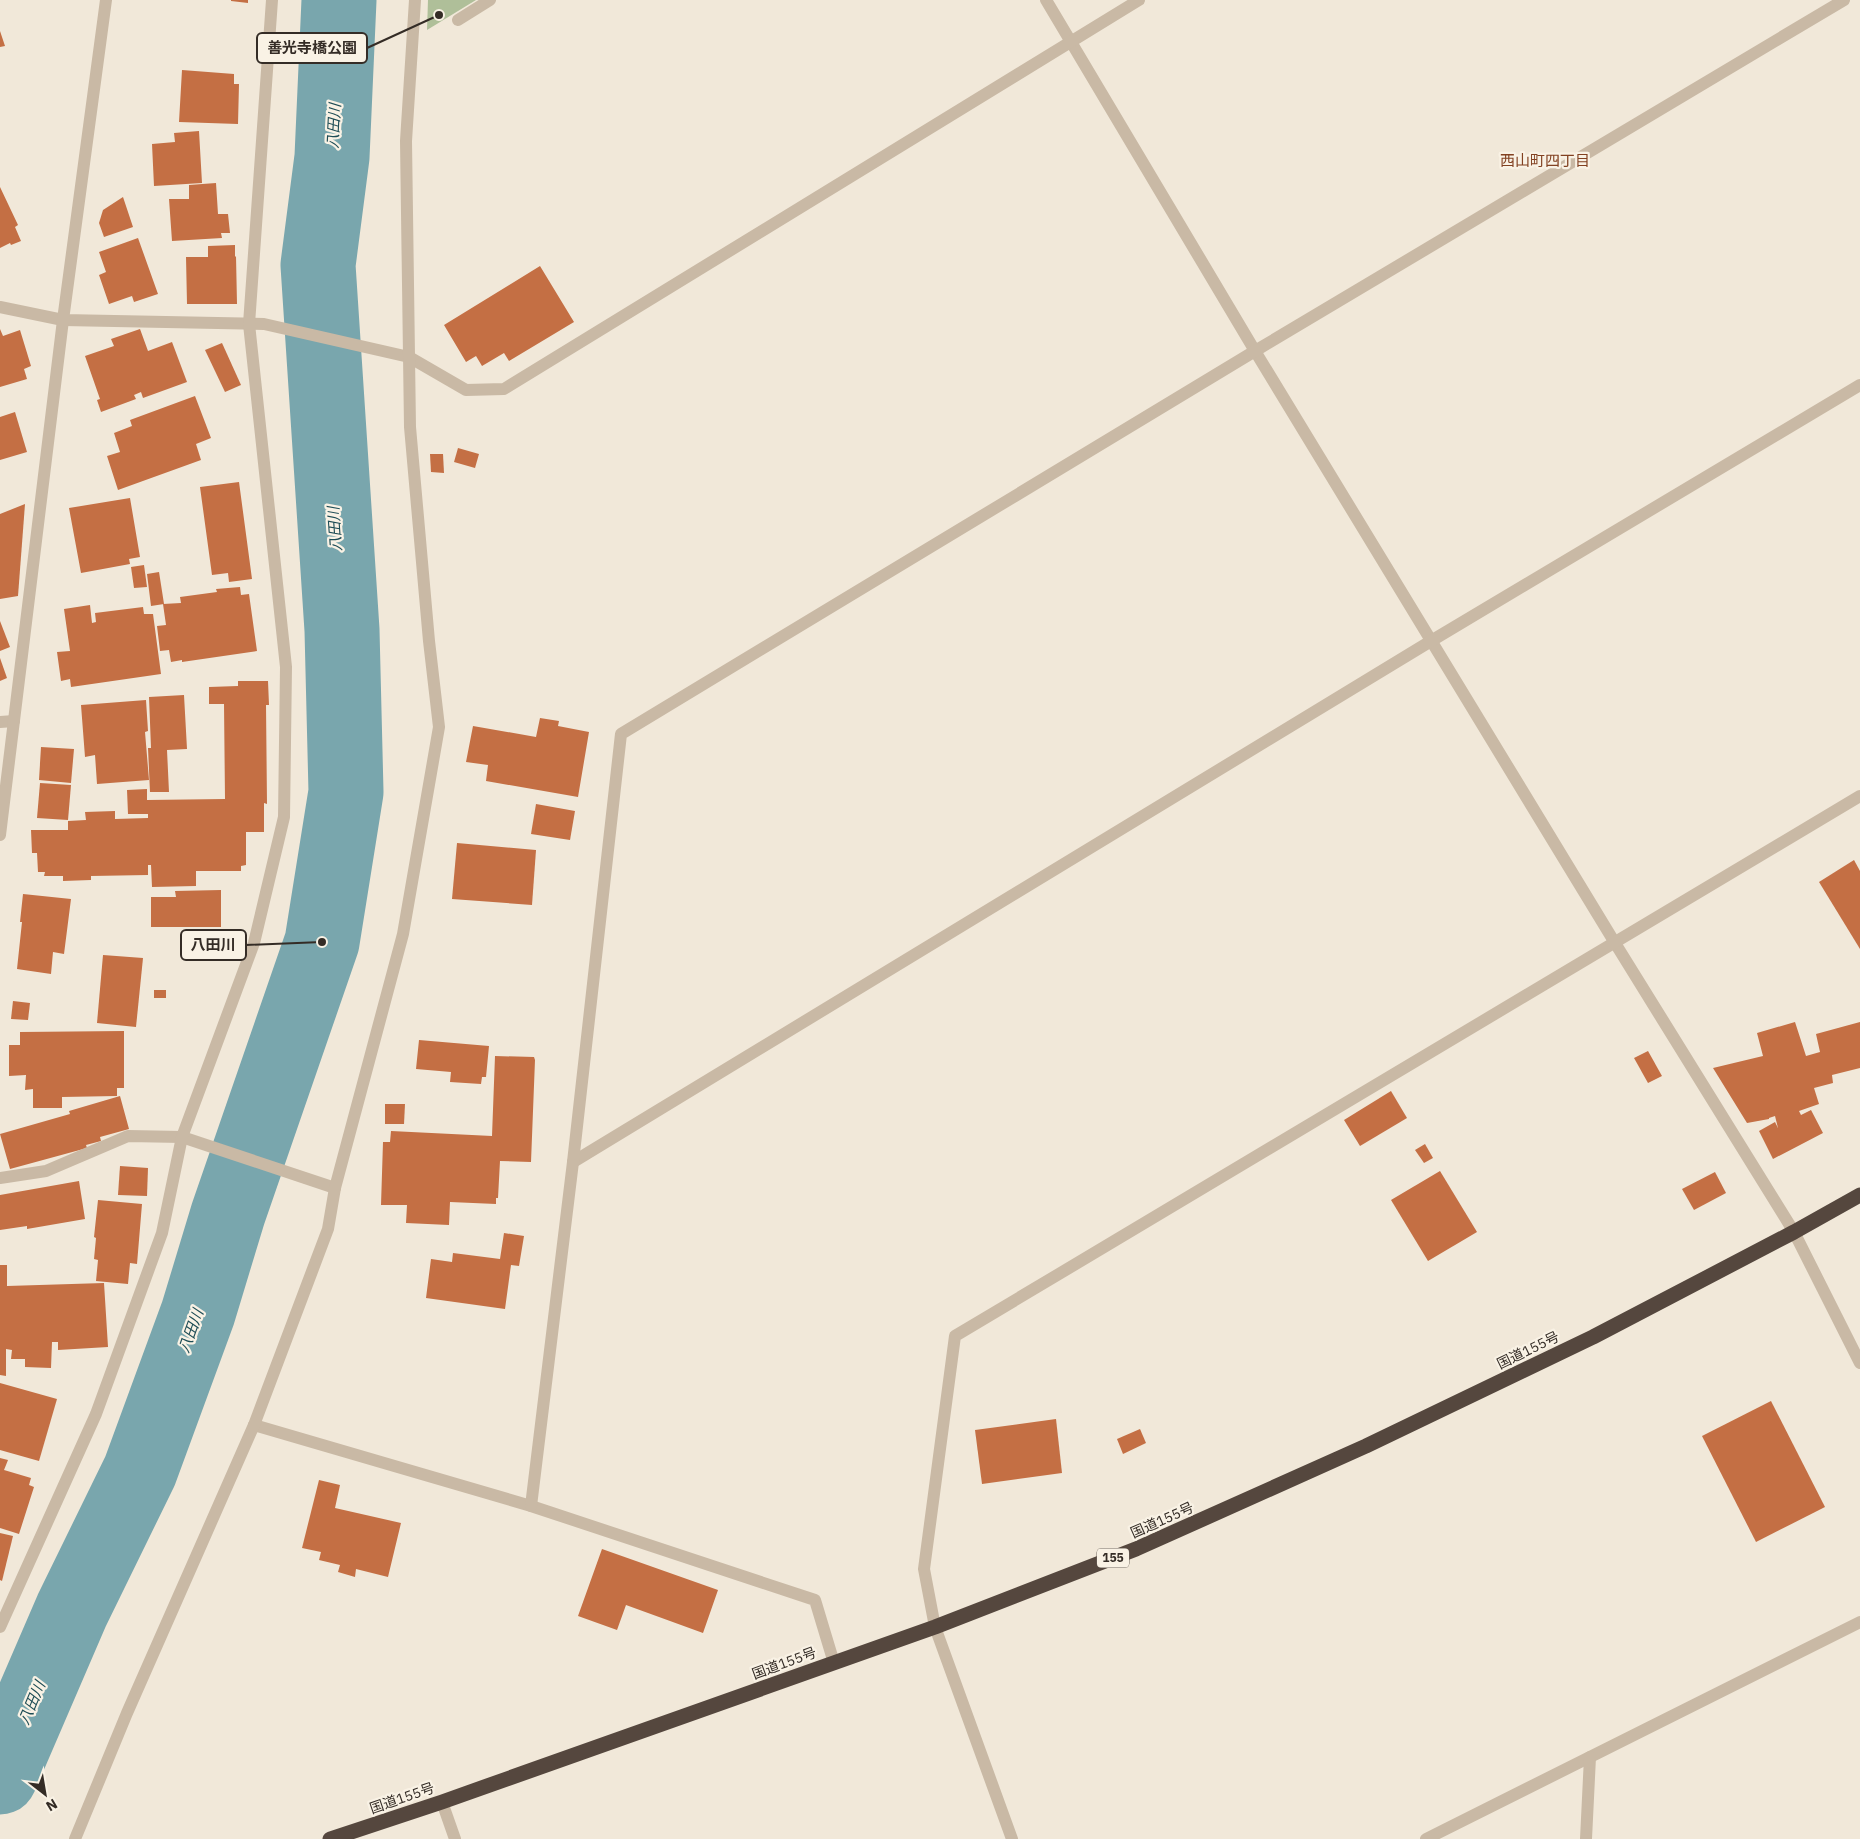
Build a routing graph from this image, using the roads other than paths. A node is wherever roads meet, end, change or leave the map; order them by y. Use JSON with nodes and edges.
{"nodes":[{"id":1,"x":106,"y":0,"type":"edge"},
{"id":2,"x":272,"y":0,"type":"edge"},
{"id":3,"x":415,"y":0,"type":"edge"},
{"id":4,"x":490,"y":0,"type":"edge"},
{"id":5,"x":1046,"y":0,"type":"edge"},
{"id":6,"x":1139,"y":0,"type":"edge"},
{"id":7,"x":1844,"y":0,"type":"edge"},
{"id":8,"x":458,"y":20,"type":"dead end"},
{"id":9,"x":1070,"y":41,"type":"junction"},
{"id":10,"x":0,"y":307,"type":"edge"},
{"id":11,"x":63,"y":320,"type":"junction"},
{"id":12,"x":249,"y":324,"type":"junction"},
{"id":13,"x":1256,"y":351,"type":"junction"},
{"id":14,"x":405,"y":356,"type":"junction"},
{"id":15,"x":1860,"y":385,"type":"edge"},
{"id":16,"x":1431,"y":641,"type":"junction"},
{"id":17,"x":14,"y":720,"type":"junction"},
{"id":18,"x":0,"y":722,"type":"edge"},
{"id":19,"x":1860,"y":796,"type":"edge"},
{"id":20,"x":0,"y":835,"type":"edge"},
{"id":21,"x":1615,"y":943,"type":"junction"},
{"id":22,"x":182,"y":1136,"type":"junction"},
{"id":23,"x":573,"y":1162,"type":"junction"},
{"id":24,"x":0,"y":1178,"type":"edge"},
{"id":25,"x":335,"y":1188,"type":"junction"},
{"id":26,"x":1860,"y":1195,"type":"edge"},
{"id":27,"x":1794,"y":1232,"type":"junction"},
{"id":28,"x":1860,"y":1363,"type":"edge"},
{"id":29,"x":254,"y":1425,"type":"junction"},
{"id":30,"x":531,"y":1506,"type":"junction"},
{"id":31,"x":1860,"y":1622,"type":"edge"},
{"id":32,"x":936,"y":1626,"type":"junction"},
{"id":33,"x":0,"y":1627,"type":"edge"},
{"id":34,"x":834,"y":1663,"type":"junction"},
{"id":35,"x":1590,"y":1757,"type":"junction"},
{"id":36,"x":442,"y":1802,"type":"junction"},
{"id":37,"x":75,"y":1839,"type":"edge"},
{"id":38,"x":330,"y":1839,"type":"edge"},
{"id":39,"x":455,"y":1839,"type":"edge"},
{"id":40,"x":1012,"y":1839,"type":"edge"},
{"id":41,"x":1426,"y":1839,"type":"edge"},
{"id":42,"x":1586,"y":1839,"type":"edge"}],
"edges":[{"from":1,"to":11,"type":"street"},
{"from":2,"to":12,"type":"street"},
{"from":3,"to":14,"type":"street"},
{"from":4,"to":8,"type":"street"},
{"from":5,"to":9,"type":"street"},
{"from":6,"to":9,"type":"street"},
{"from":7,"to":13,"type":"street"},
{"from":9,"to":13,"type":"street"},
{"from":9,"to":14,"type":"street"},
{"from":10,"to":11,"type":"street"},
{"from":11,"to":12,"type":"street"},
{"from":11,"to":17,"type":"street"},
{"from":12,"to":14,"type":"street"},
{"from":12,"to":22,"type":"street"},
{"from":13,"to":16,"type":"street"},
{"from":13,"to":23,"type":"street"},
{"from":14,"to":25,"type":"street"},
{"from":15,"to":16,"type":"street"},
{"from":16,"to":21,"type":"street"},
{"from":16,"to":23,"type":"street"},
{"from":17,"to":18,"type":"street"},
{"from":17,"to":20,"type":"street"},
{"from":19,"to":21,"type":"street"},
{"from":21,"to":27,"type":"street"},
{"from":21,"to":32,"type":"street"},
{"from":22,"to":24,"type":"street"},
{"from":22,"to":25,"type":"street"},
{"from":22,"to":33,"type":"street"},
{"from":23,"to":30,"type":"street"},
{"from":25,"to":29,"type":"street"},
{"from":26,"to":27,"type":"highway","name":"国道155号","number":"155"},
{"from":27,"to":28,"type":"street"},
{"from":27,"to":32,"type":"highway","name":"国道155号","number":"155"},
{"from":29,"to":30,"type":"street"},
{"from":29,"to":37,"type":"street"},
{"from":30,"to":34,"type":"street"},
{"from":31,"to":35,"type":"street"},
{"from":32,"to":34,"type":"highway","name":"国道155号","number":"155"},
{"from":32,"to":40,"type":"street"},
{"from":34,"to":36,"type":"highway","name":"国道155号","number":"155"},
{"from":35,"to":41,"type":"street"},
{"from":35,"to":42,"type":"street"},
{"from":36,"to":38,"type":"highway","name":"国道155号","number":"155"},
{"from":36,"to":39,"type":"street"}]}
